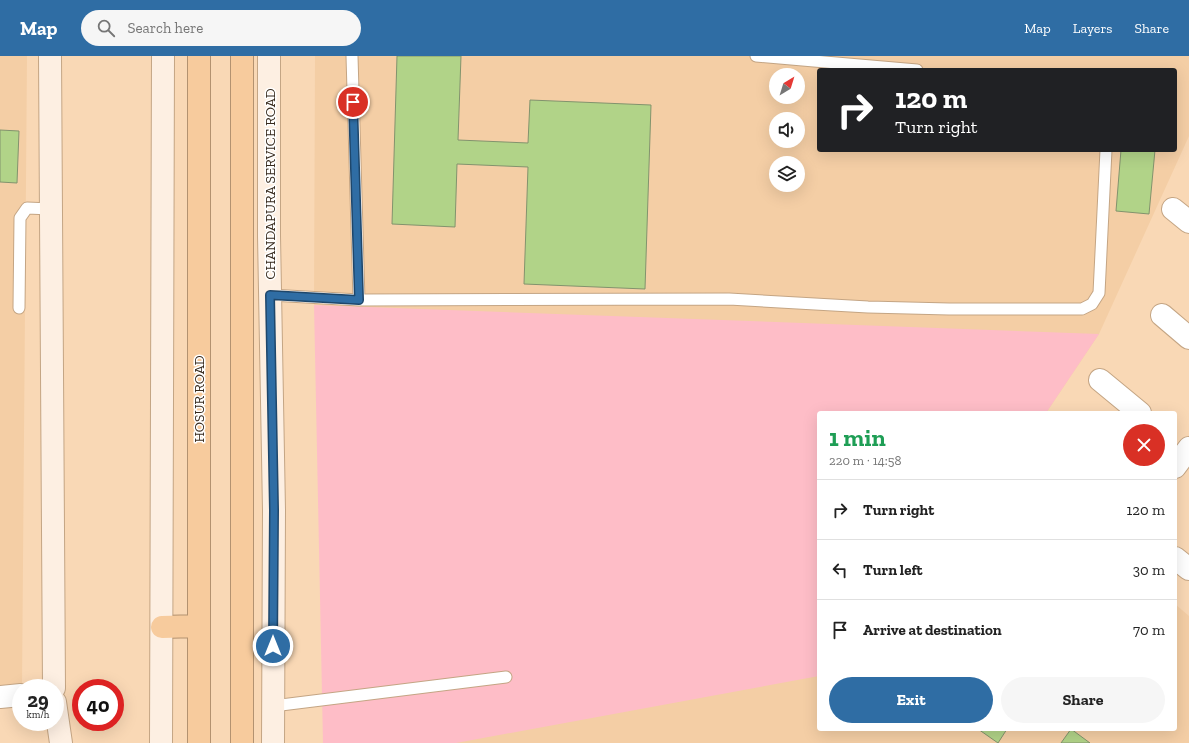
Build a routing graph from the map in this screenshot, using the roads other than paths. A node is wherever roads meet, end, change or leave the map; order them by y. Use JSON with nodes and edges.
{"nodes":[{"id":1,"x":50,"y":56,"type":"edge"},
{"id":2,"x":163,"y":56,"type":"edge"},
{"id":3,"x":199,"y":56,"type":"edge"},
{"id":4,"x":242,"y":56,"type":"edge"},
{"id":5,"x":269,"y":56,"type":"edge"},
{"id":6,"x":352,"y":56,"type":"edge"},
{"id":7,"x":756,"y":56,"type":"edge"},
{"id":8,"x":894,"y":68,"type":"edge"},
{"id":9,"x":1106,"y":152,"type":"edge"},
{"id":10,"x":51,"y":209,"type":"junction"},
{"id":11,"x":270,"y":295,"type":"junction"},
{"id":12,"x":359,"y":300,"type":"junction"},
{"id":13,"x":19,"y":308,"type":"dead end"},
{"id":14,"x":1162,"y":315,"type":"dead end"},
{"id":15,"x":1189,"y":338,"type":"edge"},
{"id":16,"x":1100,"y":380,"type":"dead end"},
{"id":17,"x":1138,"y":411,"type":"edge"},
{"id":18,"x":1177,"y":560,"type":"edge"},
{"id":19,"x":1189,"y":569,"type":"edge"},
{"id":20,"x":162,"y":626,"type":"junction"},
{"id":21,"x":199,"y":626,"type":"junction"},
{"id":22,"x":506,"y":677,"type":"dead end"},
{"id":23,"x":54,"y":679,"type":"edge"},
{"id":24,"x":12,"y":696,"type":"edge"},
{"id":25,"x":0,"y":697,"type":"edge"},
{"id":26,"x":273,"y":706,"type":"junction"},
{"id":27,"x":59,"y":731,"type":"edge"},
{"id":28,"x":61,"y":743,"type":"edge"},
{"id":29,"x":161,"y":743,"type":"edge"},
{"id":30,"x":199,"y":743,"type":"edge"},
{"id":31,"x":242,"y":743,"type":"edge"},
{"id":32,"x":273,"y":743,"type":"edge"}],
"edges":[{"from":1,"to":10,"type":"street"},
{"from":2,"to":20,"type":"street"},
{"from":3,"to":21,"type":"highway","name":"HOSUR ROAD"},
{"from":4,"to":31,"type":"highway"},
{"from":5,"to":11,"type":"street","name":"CHANDAPURA SERVICE ROAD"},
{"from":6,"to":12,"type":"lane"},
{"from":7,"to":8,"type":"lane"},
{"from":9,"to":12,"type":"lane"},
{"from":10,"to":13,"type":"lane"},
{"from":10,"to":23,"type":"street"},
{"from":11,"to":12,"type":"lane"},
{"from":11,"to":26,"type":"street","name":"CHANDAPURA SERVICE ROAD"},
{"from":14,"to":15,"type":"street"},
{"from":16,"to":17,"type":"street"},
{"from":18,"to":19,"type":"street"},
{"from":20,"to":21,"type":"highway"},
{"from":20,"to":29,"type":"street"},
{"from":21,"to":30,"type":"highway","name":"HOSUR ROAD"},
{"from":22,"to":26,"type":"lane"},
{"from":24,"to":25,"type":"street"},
{"from":26,"to":32,"type":"street","name":"CHANDAPURA SERVICE ROAD"},
{"from":27,"to":28,"type":"street"}]}
